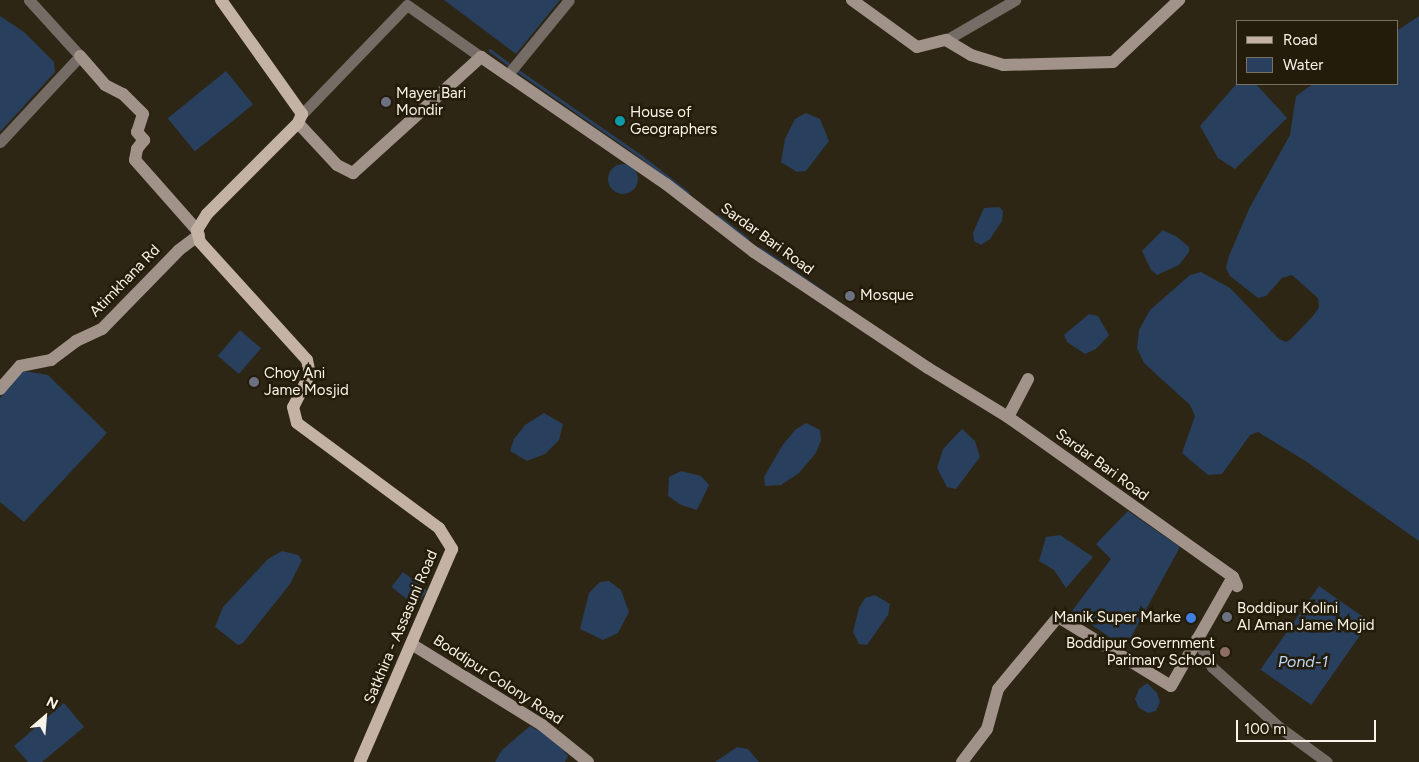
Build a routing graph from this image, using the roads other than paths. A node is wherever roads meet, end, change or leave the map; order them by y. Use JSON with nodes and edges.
{"nodes":[{"id":1,"x":29,"y":0,"type":"edge"},
{"id":2,"x":220,"y":0,"type":"edge"},
{"id":3,"x":569,"y":0,"type":"edge"},
{"id":4,"x":852,"y":0,"type":"edge"},
{"id":5,"x":1015,"y":0,"type":"edge"},
{"id":6,"x":1179,"y":0,"type":"edge"},
{"id":7,"x":946,"y":40,"type":"junction"},
{"id":8,"x":80,"y":56,"type":"junction"},
{"id":9,"x":481,"y":57,"type":"junction"},
{"id":10,"x":509,"y":74,"type":"junction"},
{"id":11,"x":300,"y":119,"type":"junction"},
{"id":12,"x":0,"y":142,"type":"edge"},
{"id":13,"x":198,"y":233,"type":"junction"},
{"id":14,"x":1028,"y":379,"type":"dead end"},
{"id":15,"x":0,"y":389,"type":"edge"},
{"id":16,"x":1008,"y":417,"type":"junction"},
{"id":17,"x":1196,"y":638,"type":"junction"},
{"id":18,"x":413,"y":645,"type":"junction"},
{"id":19,"x":360,"y":762,"type":"edge"},
{"id":20,"x":588,"y":762,"type":"edge"},
{"id":21,"x":962,"y":762,"type":"edge"},
{"id":22,"x":1327,"y":762,"type":"edge"}],
"edges":[{"from":1,"to":8,"type":"street"},
{"from":2,"to":11,"type":"main road"},
{"from":3,"to":10,"type":"street"},
{"from":4,"to":7,"type":"main road"},
{"from":5,"to":7,"type":"street"},
{"from":6,"to":7,"type":"main road"},
{"from":8,"to":12,"type":"street"},
{"from":8,"to":13,"type":"main road"},
{"from":9,"to":10,"type":"main road","name":"Sardar Bari Road"},
{"from":9,"to":11,"type":"street"},
{"from":9,"to":11,"type":"main road"},
{"from":10,"to":16,"type":"main road","name":"Sardar Bari Road"},
{"from":11,"to":13,"type":"main road"},
{"from":13,"to":15,"type":"main road","name":"Atimkhana Rd"},
{"from":13,"to":18,"type":"main road","name":"Satkhira - Assasuni Road"},
{"from":14,"to":16,"type":"main road"},
{"from":16,"to":17,"type":"main road","name":"Sardar Bari Road"},
{"from":17,"to":21,"type":"main road"},
{"from":17,"to":22,"type":"street"},
{"from":18,"to":19,"type":"main road","name":"Satkhira - Assasuni Road"},
{"from":18,"to":20,"type":"main road","name":"Boddipur Colony Road"}]}
